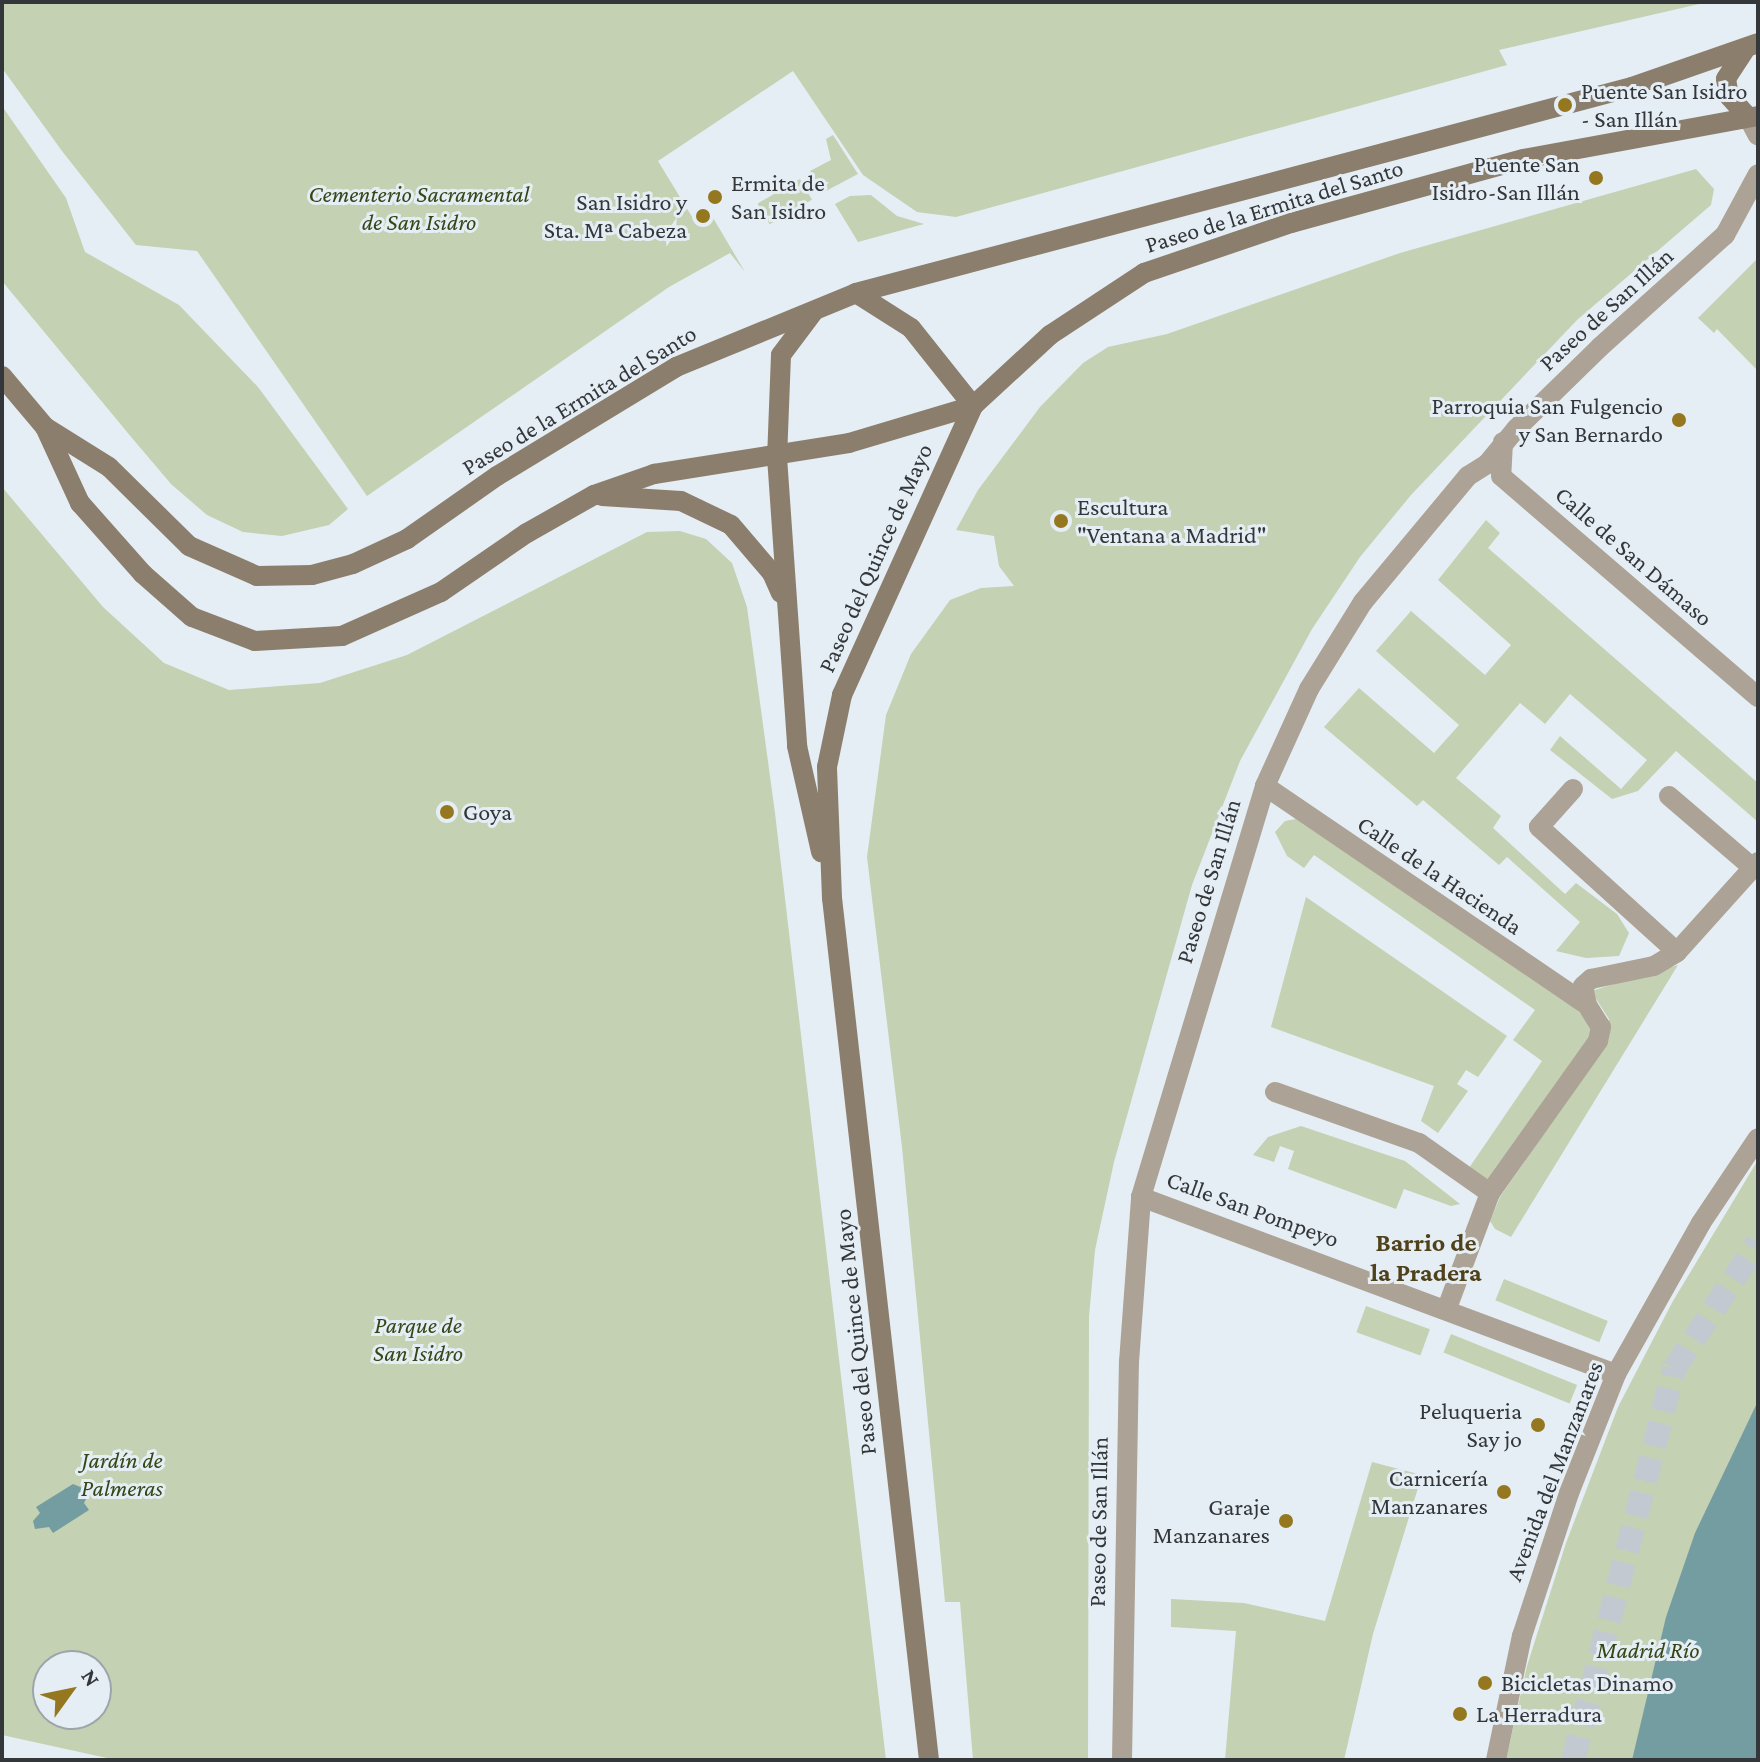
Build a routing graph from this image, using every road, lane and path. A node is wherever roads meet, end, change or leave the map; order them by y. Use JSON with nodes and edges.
{"nodes":[{"id":1,"x":1751,"y":47,"type":"edge"},
{"id":2,"x":1755,"y":123,"type":"edge"},
{"id":3,"x":1756,"y":184,"type":"edge"},
{"id":4,"x":856,"y":293,"type":"junction"},
{"id":5,"x":814,"y":311,"type":"junction"},
{"id":6,"x":2,"y":376,"type":"edge"},
{"id":7,"x":973,"y":406,"type":"junction"},
{"id":8,"x":45,"y":427,"type":"junction"},
{"id":9,"x":1503,"y":442,"type":"junction"},
{"id":10,"x":777,"y":457,"type":"junction"},
{"id":11,"x":1468,"y":476,"type":"junction"},
{"id":12,"x":1501,"y":476,"type":"junction"},
{"id":13,"x":594,"y":495,"type":"junction"},
{"id":14,"x":787,"y":607,"type":"junction"},
{"id":15,"x":1758,"y":697,"type":"edge"},
{"id":16,"x":1265,"y":786,"type":"junction"},
{"id":17,"x":1573,"y":789,"type":"dead end"},
{"id":18,"x":1669,"y":796,"type":"dead end"},
{"id":19,"x":1756,"y":865,"type":"edge"},
{"id":20,"x":832,"y":898,"type":"junction"},
{"id":21,"x":1677,"y":952,"type":"junction"},
{"id":22,"x":1587,"y":1005,"type":"junction"},
{"id":23,"x":1275,"y":1092,"type":"dead end"},
{"id":24,"x":1758,"y":1138,"type":"edge"},
{"id":25,"x":1490,"y":1193,"type":"junction"},
{"id":26,"x":1141,"y":1197,"type":"junction"},
{"id":27,"x":1447,"y":1308,"type":"junction"},
{"id":28,"x":1616,"y":1374,"type":"junction"},
{"id":29,"x":929,"y":1760,"type":"edge"},
{"id":30,"x":1122,"y":1760,"type":"edge"},
{"id":31,"x":1496,"y":1760,"type":"edge"}],
"edges":[{"from":1,"to":2,"type":"street","name":"Paseo de la Ermita del Santo"},
{"from":1,"to":4,"type":"street","name":"Paseo de la Ermita del Santo"},
{"from":2,"to":7,"type":"street","name":"Paseo de la Ermita del Santo"},
{"from":3,"to":9,"type":"street","name":"Paseo de San Illán"},
{"from":4,"to":5,"type":"street","name":"Paseo de la Ermita del Santo"},
{"from":4,"to":7,"type":"street"},
{"from":5,"to":8,"type":"street","name":"Paseo de la Ermita del Santo"},
{"from":5,"to":10,"type":"street","name":"Paseo del Quince de Mayo"},
{"from":6,"to":8,"type":"street","name":"Paseo de la Ermita del Santo"},
{"from":7,"to":10,"type":"street","name":"Paseo de la Ermita del Santo"},
{"from":7,"to":20,"type":"street","name":"Paseo del Quince de Mayo"},
{"from":8,"to":13,"type":"street","name":"Paseo de la Ermita del Santo"},
{"from":9,"to":11,"type":"street","name":"Paseo de San Illán"},
{"from":9,"to":12,"type":"street"},
{"from":10,"to":13,"type":"street","name":"Paseo de la Ermita del Santo"},
{"from":10,"to":14,"type":"street","name":"Paseo del Quince de Mayo"},
{"from":11,"to":12,"type":"street"},
{"from":11,"to":16,"type":"street","name":"Paseo de San Illán"},
{"from":12,"to":15,"type":"street","name":"Calle de San Dámaso"},
{"from":13,"to":14,"type":"street"},
{"from":14,"to":20,"type":"street","name":"Paseo del Quince de Mayo"},
{"from":16,"to":22,"type":"street","name":"Calle de la Hacienda"},
{"from":16,"to":26,"type":"street","name":"Paseo de San Illán"},
{"from":17,"to":21,"type":"street"},
{"from":18,"to":19,"type":"street"},
{"from":19,"to":21,"type":"street"},
{"from":20,"to":29,"type":"street","name":"Paseo del Quince de Mayo"},
{"from":21,"to":22,"type":"street"},
{"from":22,"to":25,"type":"street"},
{"from":23,"to":25,"type":"street"},
{"from":24,"to":28,"type":"street","name":"Avenida del Manzanares"},
{"from":25,"to":27,"type":"street"},
{"from":26,"to":27,"type":"street","name":"Calle San Pompeyo"},
{"from":26,"to":30,"type":"street","name":"Paseo de San Illán"},
{"from":27,"to":28,"type":"street","name":"Calle San Pompeyo"},
{"from":28,"to":31,"type":"street","name":"Avenida del Manzanares"}]}
